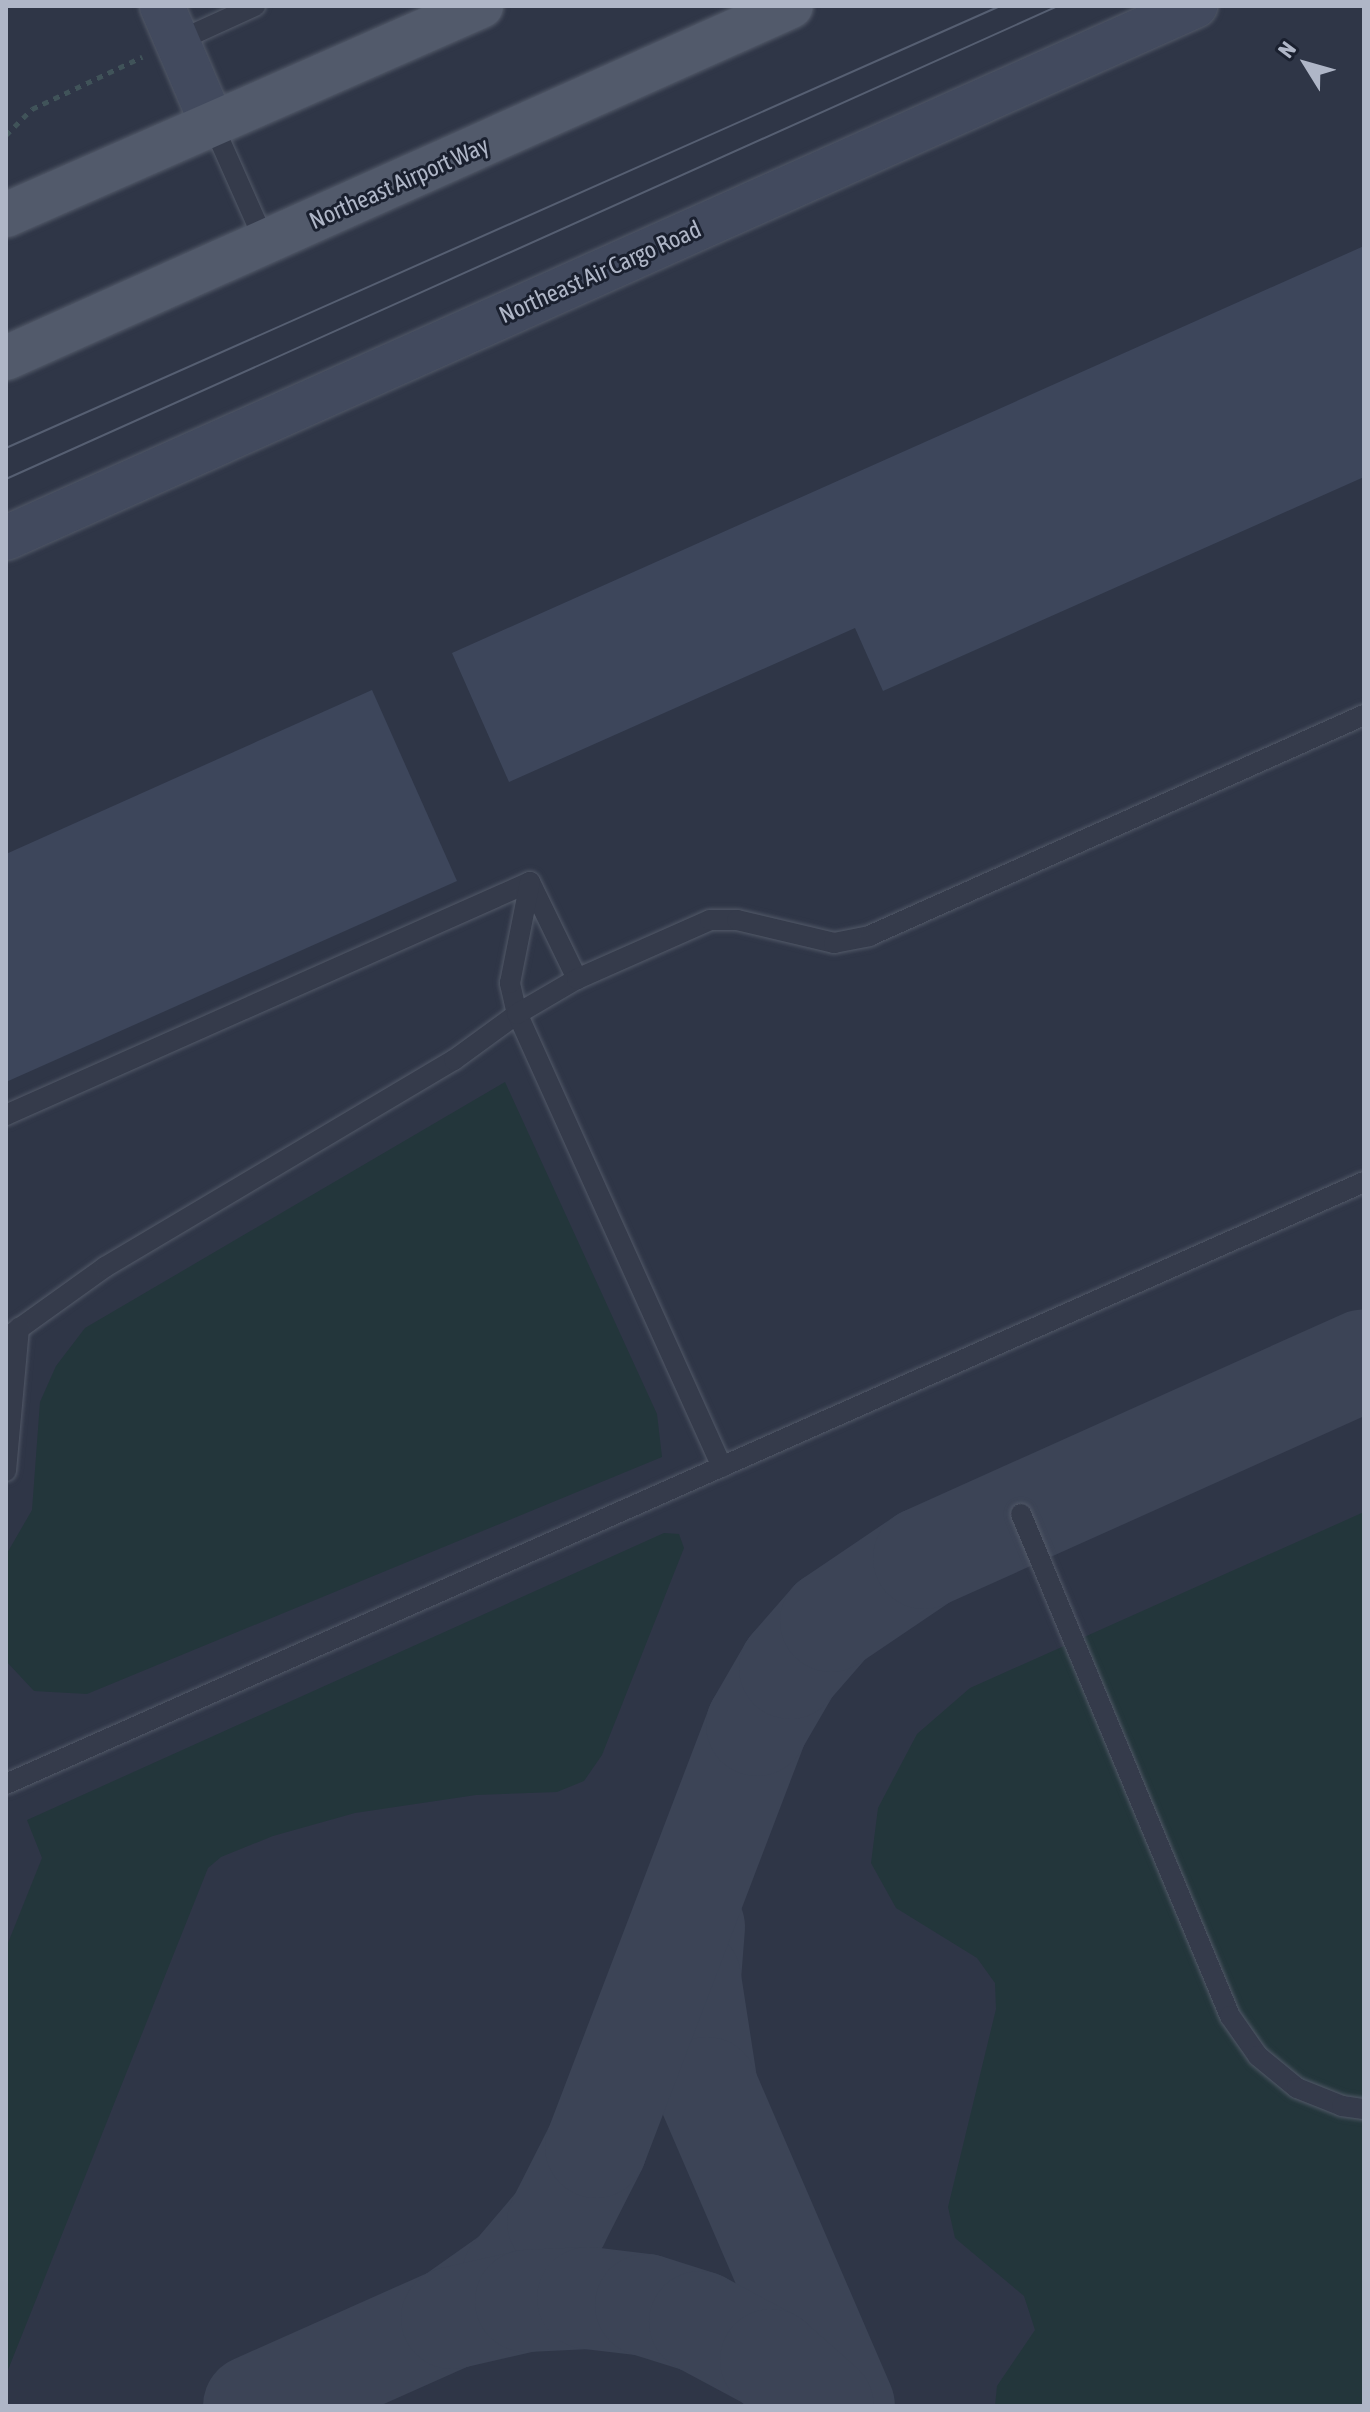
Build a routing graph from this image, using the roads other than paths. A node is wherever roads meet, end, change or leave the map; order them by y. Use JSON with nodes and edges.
{"nodes":[{"id":1,"x":255,"y":6,"type":"edge"},
{"id":2,"x":481,"y":6,"type":"edge"},
{"id":3,"x":791,"y":6,"type":"edge"},
{"id":4,"x":1195,"y":6,"type":"edge"},
{"id":5,"x":169,"y":24,"type":"edge"},
{"id":6,"x":212,"y":123,"type":"junction"},
{"id":7,"x":6,"y":215,"type":"edge"},
{"id":8,"x":265,"y":242,"type":"junction"},
{"id":9,"x":6,"y":358,"type":"edge"},
{"id":10,"x":6,"y":538,"type":"edge"},
{"id":11,"x":1364,"y":715,"type":"edge"},
{"id":12,"x":530,"y":882,"type":"junction"},
{"id":13,"x":577,"y":979,"type":"junction"},
{"id":14,"x":517,"y":1014,"type":"junction"},
{"id":15,"x":6,"y":1115,"type":"edge"},
{"id":16,"x":1364,"y":1182,"type":"edge"},
{"id":17,"x":12,"y":1333,"type":"edge"},
{"id":18,"x":722,"y":1467,"type":"junction"},
{"id":19,"x":6,"y":1471,"type":"edge"},
{"id":20,"x":1021,"y":1514,"type":"dead end"},
{"id":21,"x":6,"y":1784,"type":"edge"},
{"id":22,"x":1364,"y":2109,"type":"edge"}],
"edges":[{"from":1,"to":5,"type":"lane"},
{"from":2,"to":6,"type":"main road"},
{"from":3,"to":8,"type":"main road","name":"Northeast Airport Way"},
{"from":4,"to":10,"type":"street","name":"Northeast Air Cargo Road"},
{"from":5,"to":6,"type":"street"},
{"from":6,"to":7,"type":"main road"},
{"from":6,"to":8,"type":"lane"},
{"from":8,"to":9,"type":"main road","name":"Northeast Airport Way"},
{"from":11,"to":13,"type":"lane"},
{"from":12,"to":13,"type":"lane"},
{"from":12,"to":14,"type":"lane"},
{"from":12,"to":15,"type":"lane"},
{"from":13,"to":14,"type":"lane"},
{"from":14,"to":17,"type":"lane"},
{"from":14,"to":18,"type":"lane"},
{"from":16,"to":18,"type":"lane"},
{"from":17,"to":19,"type":"lane"},
{"from":18,"to":21,"type":"lane"},
{"from":20,"to":22,"type":"lane"}]}
